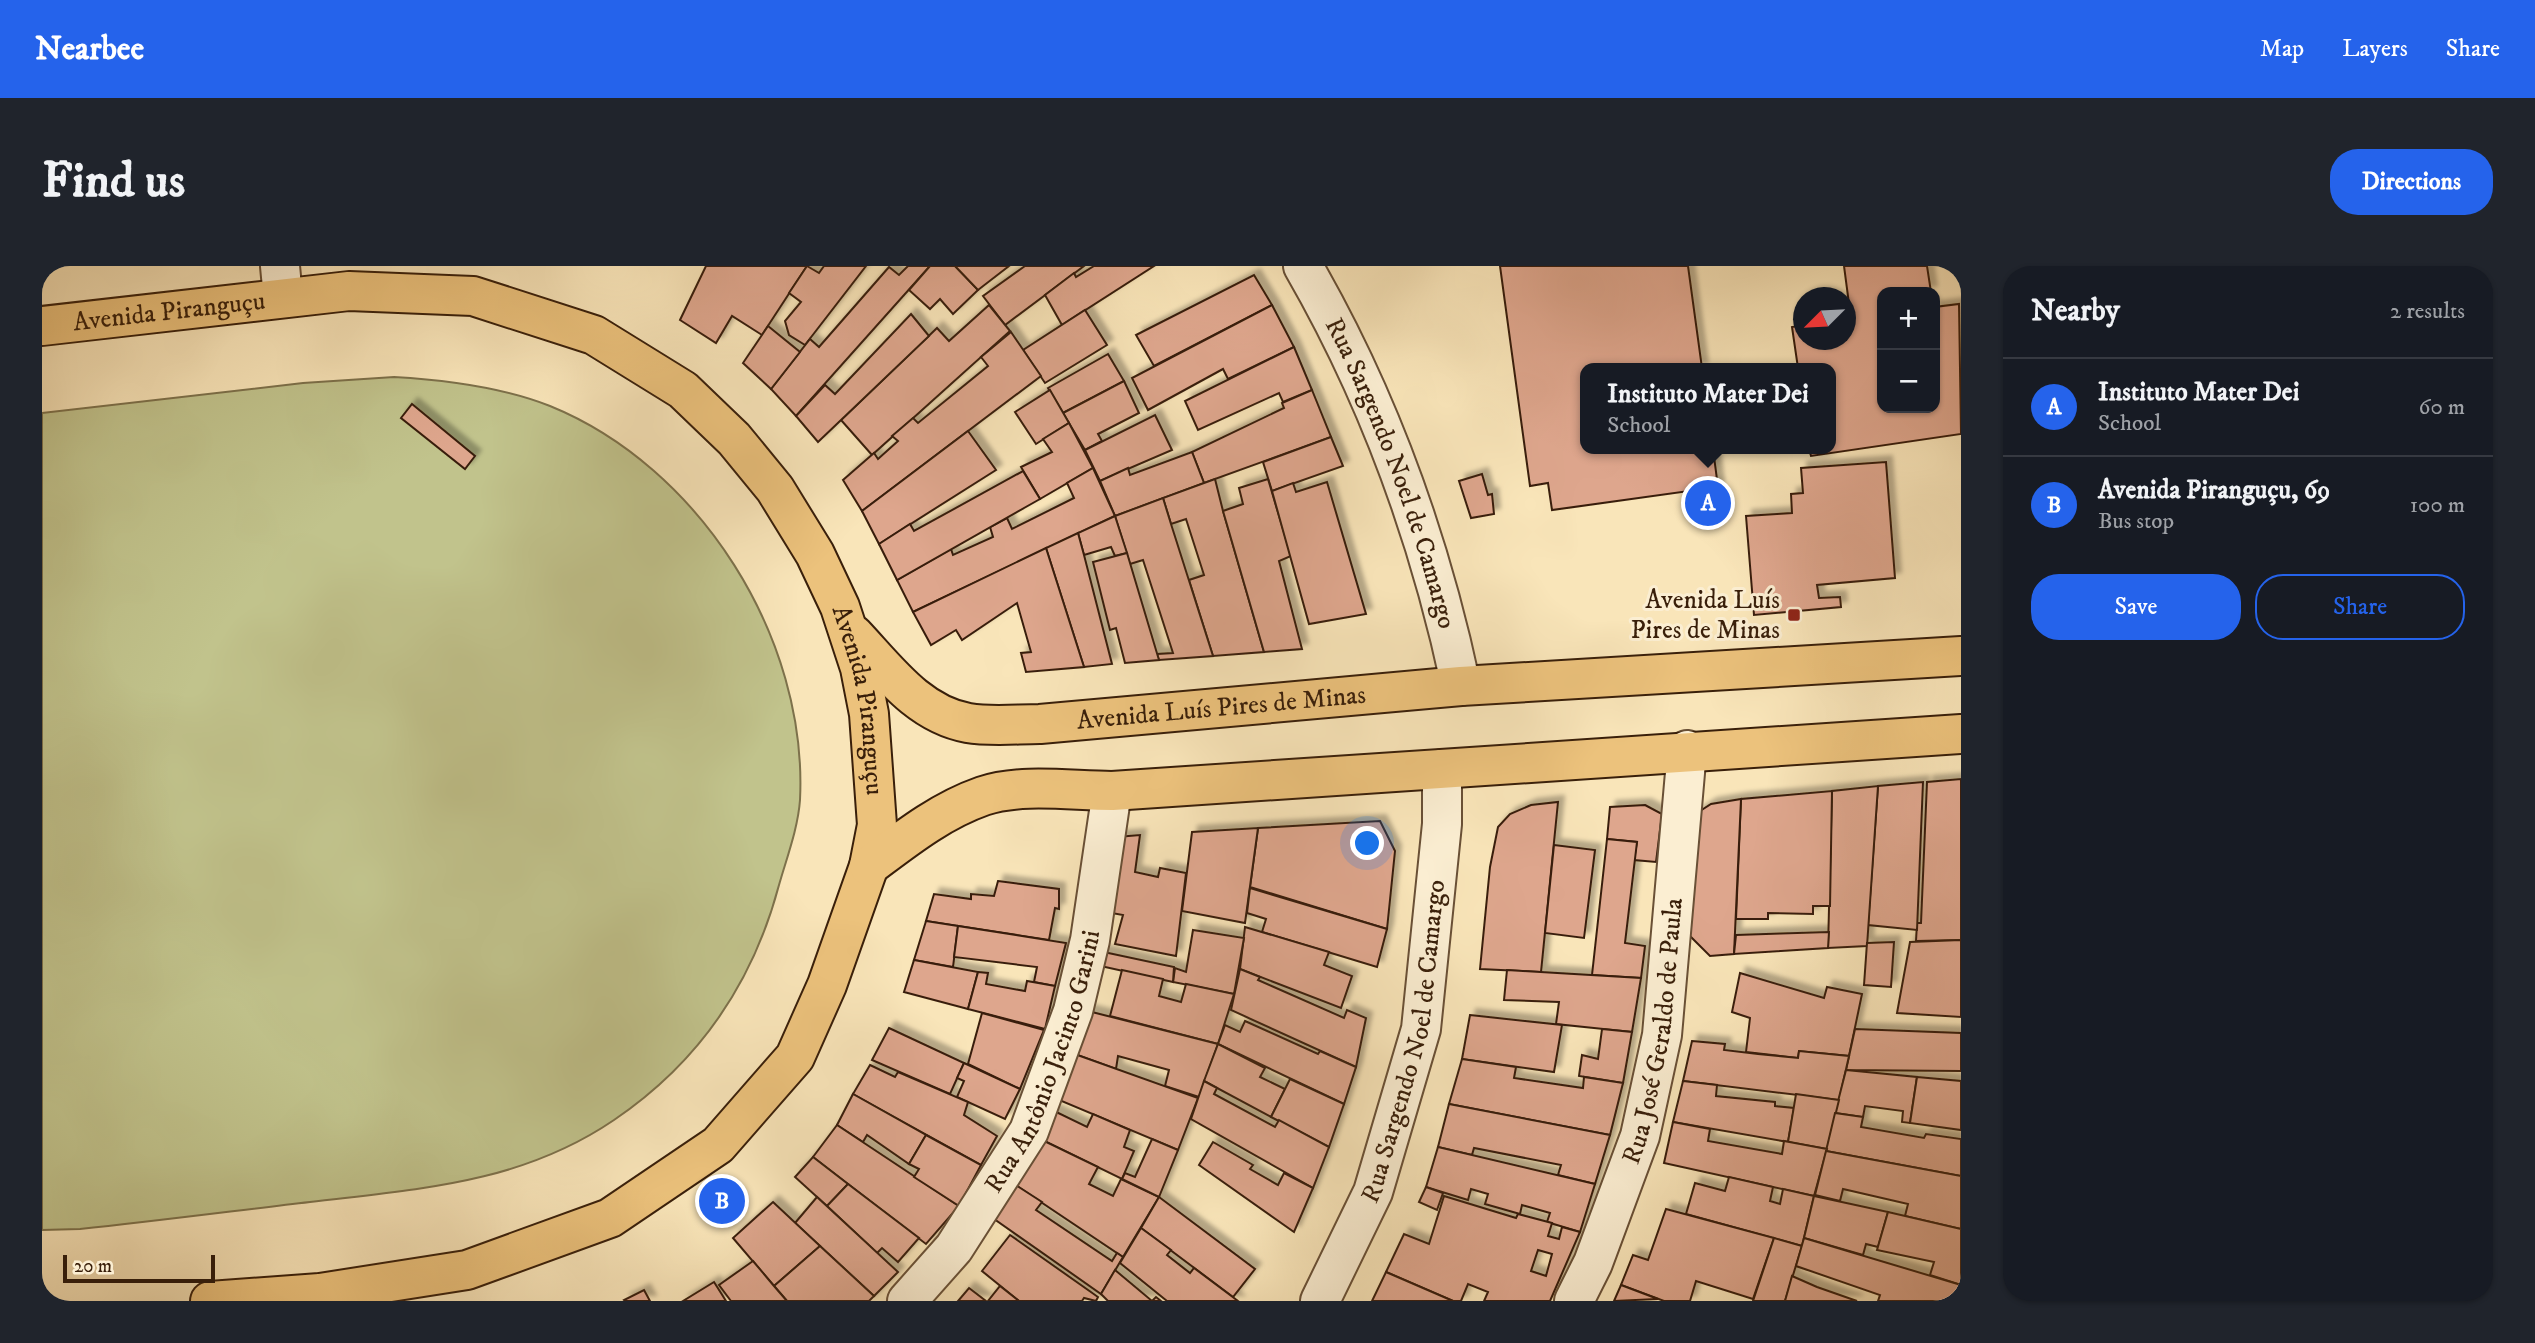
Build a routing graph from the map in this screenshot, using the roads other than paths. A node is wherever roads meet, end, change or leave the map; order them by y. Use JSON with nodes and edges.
{"nodes":[{"id":1,"x":1303,"y":266,"type":"edge"},
{"id":2,"x":281,"y":282,"type":"edge"},
{"id":3,"x":42,"y":327,"type":"edge"},
{"id":4,"x":850,"y":631,"type":"junction"},
{"id":5,"x":1961,"y":656,"type":"edge"},
{"id":6,"x":1461,"y":686,"type":"junction"},
{"id":7,"x":1961,"y":734,"type":"edge"},
{"id":8,"x":1687,"y":750,"type":"junction"},
{"id":9,"x":1442,"y":769,"type":"junction"},
{"id":10,"x":1112,"y":791,"type":"junction"},
{"id":11,"x":869,"y":866,"type":"junction"},
{"id":12,"x":380,"y":1292,"type":"edge"},
{"id":13,"x":210,"y":1301,"type":"edge"},
{"id":14,"x":907,"y":1301,"type":"edge"},
{"id":15,"x":1320,"y":1301,"type":"edge"},
{"id":16,"x":1574,"y":1301,"type":"edge"}],
"edges":[{"from":1,"to":6,"type":"street","name":"Rua Sargendo Noel de Camargo"},
{"from":2,"to":3,"type":"main road","name":"Avenida Piranguçu"},
{"from":2,"to":4,"type":"main road","name":"Avenida Piranguçu"},
{"from":4,"to":6,"type":"main road","name":"Avenida Luís Pires de Minas"},
{"from":4,"to":11,"type":"main road","name":"Avenida Piranguçu"},
{"from":5,"to":6,"type":"main road","name":"Avenida Luís Pires de Minas"},
{"from":7,"to":8,"type":"main road"},
{"from":8,"to":9,"type":"main road"},
{"from":8,"to":16,"type":"street","name":"Rua José Geraldo de Paula"},
{"from":9,"to":10,"type":"main road"},
{"from":9,"to":15,"type":"street","name":"Rua Sargendo Noel de Camargo"},
{"from":10,"to":11,"type":"main road"},
{"from":10,"to":14,"type":"street","name":"Rua Antônio Jacinto Garini"},
{"from":11,"to":12,"type":"main road","name":"Avenida Piranguçu"},
{"from":12,"to":13,"type":"main road","name":"Avenida Piranguçu"}]}
